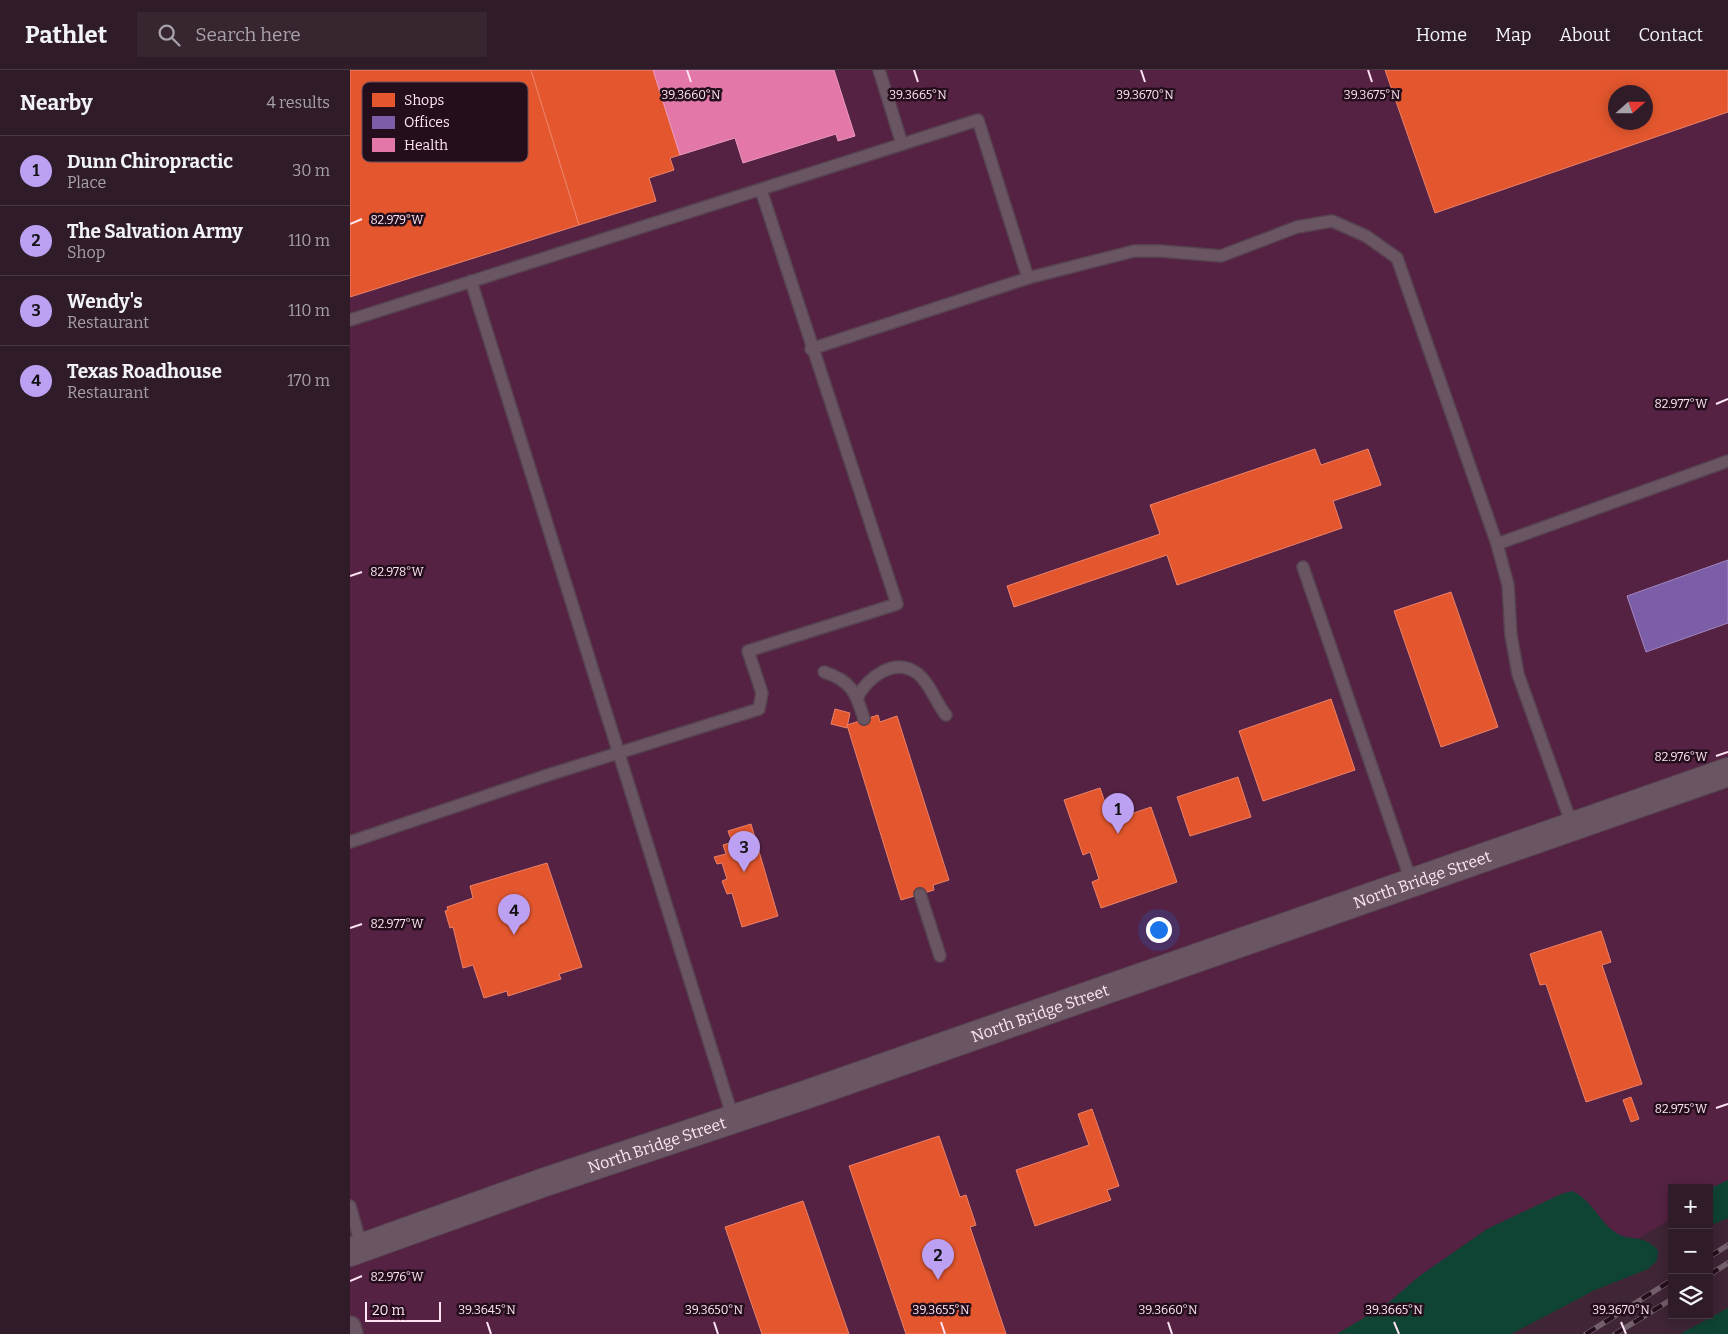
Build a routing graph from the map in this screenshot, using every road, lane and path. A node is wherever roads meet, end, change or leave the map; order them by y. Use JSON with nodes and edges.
{"nodes":[{"id":1,"x":879,"y":70,"type":"edge"},
{"id":2,"x":902,"y":144,"type":"junction"},
{"id":3,"x":760,"y":190,"type":"junction"},
{"id":4,"x":1028,"y":278,"type":"junction"},
{"id":5,"x":471,"y":280,"type":"junction"},
{"id":6,"x":350,"y":320,"type":"edge"},
{"id":7,"x":811,"y":349,"type":"junction"},
{"id":8,"x":1728,"y":461,"type":"edge"},
{"id":9,"x":1497,"y":544,"type":"junction"},
{"id":10,"x":1302,"y":567,"type":"dead end"},
{"id":11,"x":824,"y":672,"type":"dead end"},
{"id":12,"x":857,"y":698,"type":"junction"},
{"id":13,"x":946,"y":715,"type":"dead end"},
{"id":14,"x":864,"y":719,"type":"dead end"},
{"id":15,"x":618,"y":754,"type":"junction"},
{"id":16,"x":1728,"y":772,"type":"edge"},
{"id":17,"x":1572,"y":825,"type":"junction"},
{"id":18,"x":350,"y":842,"type":"edge"},
{"id":19,"x":1411,"y":881,"type":"junction"},
{"id":20,"x":920,"y":894,"type":"dead end"},
{"id":21,"x":940,"y":956,"type":"dead end"},
{"id":22,"x":733,"y":1118,"type":"junction"},
{"id":23,"x":350,"y":1206,"type":"edge"},
{"id":24,"x":356,"y":1250,"type":"edge"},
{"id":25,"x":350,"y":1327,"type":"edge"},
{"id":26,"x":352,"y":1334,"type":"edge"}],
"edges":[{"from":1,"to":2,"type":"lane"},
{"from":2,"to":3,"type":"lane"},
{"from":2,"to":4,"type":"lane"},
{"from":3,"to":5,"type":"lane"},
{"from":3,"to":7,"type":"lane"},
{"from":4,"to":7,"type":"lane"},
{"from":4,"to":9,"type":"lane"},
{"from":5,"to":6,"type":"lane"},
{"from":5,"to":15,"type":"lane"},
{"from":7,"to":15,"type":"lane"},
{"from":8,"to":9,"type":"lane"},
{"from":9,"to":17,"type":"lane"},
{"from":10,"to":19,"type":"lane"},
{"from":11,"to":12,"type":"lane"},
{"from":12,"to":13,"type":"lane"},
{"from":12,"to":14,"type":"lane"},
{"from":15,"to":18,"type":"lane"},
{"from":15,"to":22,"type":"lane"},
{"from":16,"to":17,"type":"main road","name":"North Bridge Street"},
{"from":17,"to":19,"type":"main road","name":"North Bridge Street"},
{"from":19,"to":22,"type":"main road","name":"North Bridge Street"},
{"from":20,"to":21,"type":"lane"},
{"from":22,"to":24,"type":"main road","name":"North Bridge Street"},
{"from":23,"to":24,"type":"lane"},
{"from":25,"to":26,"type":"street"}]}
